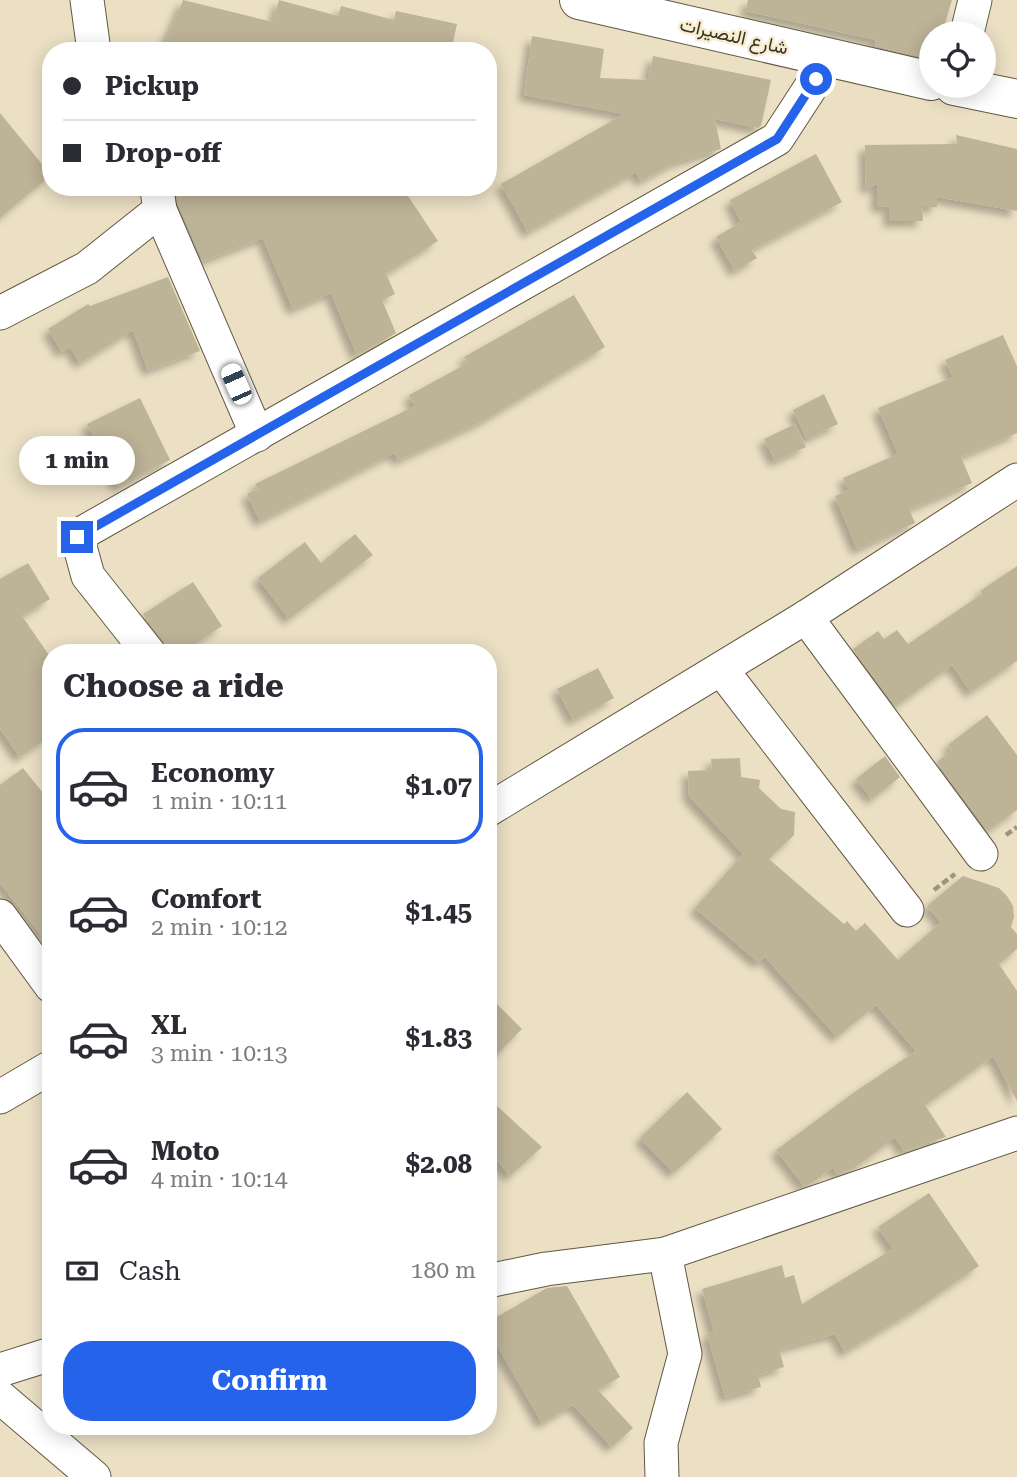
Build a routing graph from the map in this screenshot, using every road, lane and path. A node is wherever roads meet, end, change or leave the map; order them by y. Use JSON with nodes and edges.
{"nodes":[{"id":1,"x":87,"y":0,"type":"edge"},
{"id":2,"x":579,"y":0,"type":"edge"},
{"id":3,"x":975,"y":0,"type":"edge"},
{"id":4,"x":970,"y":21,"type":"edge"},
{"id":5,"x":93,"y":42,"type":"edge"},
{"id":6,"x":830,"y":59,"type":"junction"},
{"id":7,"x":919,"y":78,"type":"edge"},
{"id":8,"x":996,"y":95,"type":"edge"},
{"id":9,"x":1017,"y":99,"type":"edge"},
{"id":10,"x":159,"y":198,"type":"edge"},
{"id":11,"x":0,"y":313,"type":"edge"},
{"id":12,"x":257,"y":435,"type":"junction"},
{"id":13,"x":1017,"y":480,"type":"edge"},
{"id":14,"x":806,"y":617,"type":"junction"},
{"id":15,"x":142,"y":644,"type":"edge"},
{"id":16,"x":721,"y":669,"type":"junction"},
{"id":17,"x":497,"y":805,"type":"edge"},
{"id":18,"x":981,"y":854,"type":"dead end"},
{"id":19,"x":907,"y":910,"type":"dead end"},
{"id":20,"x":0,"y":916,"type":"edge"},
{"id":21,"x":42,"y":974,"type":"edge"},
{"id":22,"x":42,"y":1072,"type":"edge"},
{"id":23,"x":0,"y":1097,"type":"edge"},
{"id":24,"x":1017,"y":1133,"type":"edge"},
{"id":25,"x":665,"y":1254,"type":"junction"},
{"id":26,"x":497,"y":1279,"type":"edge"},
{"id":27,"x":42,"y":1357,"type":"edge"},
{"id":28,"x":0,"y":1370,"type":"edge"},
{"id":29,"x":0,"y":1397,"type":"edge"},
{"id":30,"x":42,"y":1433,"type":"edge"},
{"id":31,"x":45,"y":1435,"type":"edge"},
{"id":32,"x":94,"y":1477,"type":"edge"},
{"id":33,"x":663,"y":1477,"type":"edge"}],
"edges":[{"from":1,"to":5,"type":"street"},
{"from":2,"to":6,"type":"main road","name":"شارع النصيرات"},
{"from":3,"to":4,"type":"street"},
{"from":6,"to":7,"type":"main road","name":"شارع النصيرات"},
{"from":6,"to":12,"type":"street"},
{"from":8,"to":9,"type":"main road"},
{"from":10,"to":11,"type":"street"},
{"from":10,"to":12,"type":"street"},
{"from":12,"to":15,"type":"street"},
{"from":13,"to":14,"type":"street"},
{"from":14,"to":16,"type":"street"},
{"from":14,"to":18,"type":"street"},
{"from":16,"to":17,"type":"street"},
{"from":16,"to":19,"type":"street"},
{"from":20,"to":21,"type":"street"},
{"from":22,"to":23,"type":"street"},
{"from":24,"to":25,"type":"street"},
{"from":25,"to":26,"type":"street"},
{"from":25,"to":33,"type":"street"},
{"from":27,"to":28,"type":"street"},
{"from":29,"to":30,"type":"street"},
{"from":31,"to":32,"type":"street"}]}
